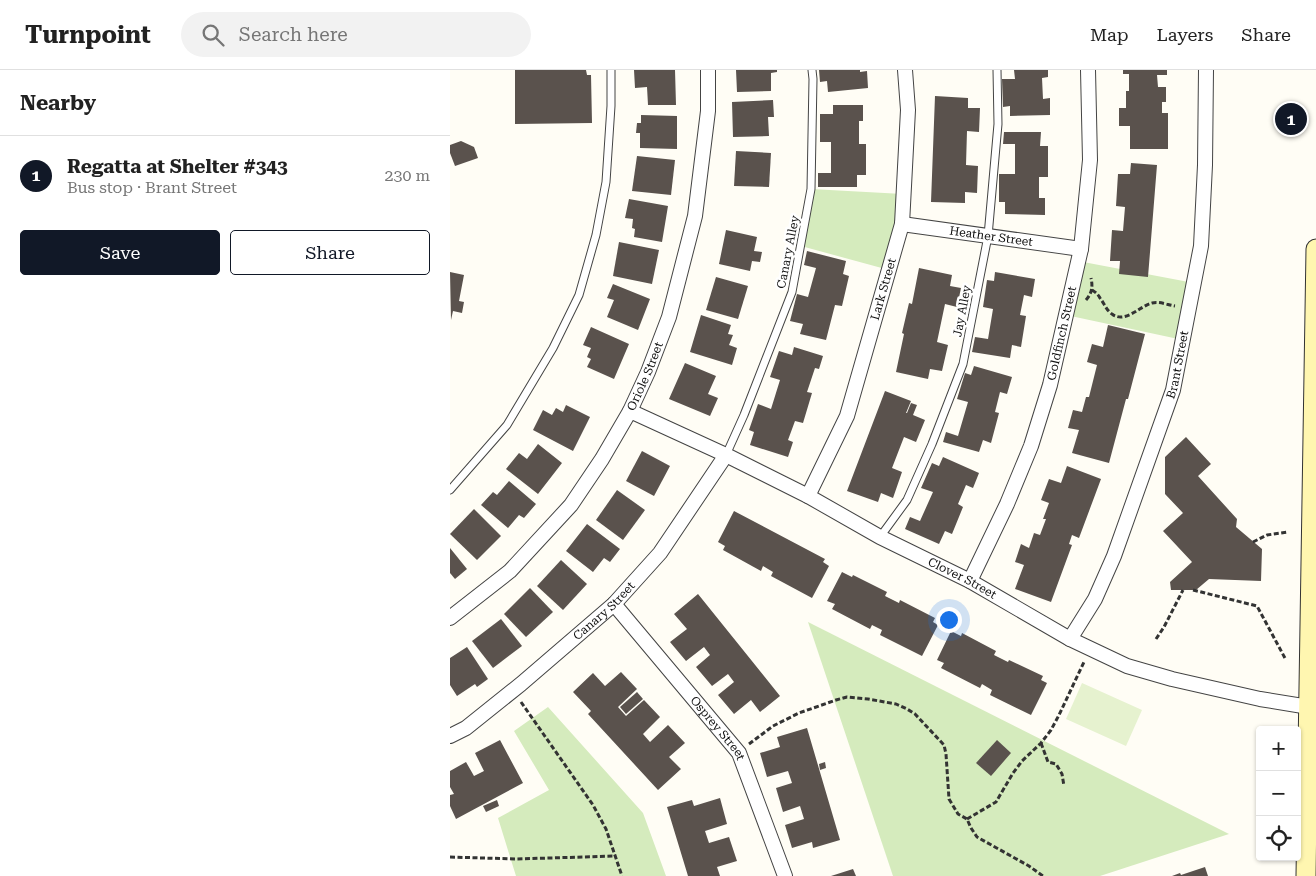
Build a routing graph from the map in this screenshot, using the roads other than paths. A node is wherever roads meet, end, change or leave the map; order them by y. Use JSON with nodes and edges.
{"nodes":[{"id":1,"x":611,"y":70,"type":"edge"},
{"id":2,"x":708,"y":70,"type":"edge"},
{"id":3,"x":812,"y":70,"type":"edge"},
{"id":4,"x":905,"y":70,"type":"edge"},
{"id":5,"x":997,"y":70,"type":"edge"},
{"id":6,"x":1088,"y":70,"type":"edge"},
{"id":7,"x":1206,"y":70,"type":"edge"},
{"id":8,"x":902,"y":224,"type":"junction"},
{"id":9,"x":988,"y":236,"type":"junction"},
{"id":10,"x":1081,"y":249,"type":"junction"},
{"id":11,"x":1316,"y":249,"type":"edge"},
{"id":12,"x":630,"y":411,"type":"junction"},
{"id":13,"x":726,"y":455,"type":"junction"},
{"id":14,"x":450,"y":490,"type":"edge"},
{"id":15,"x":808,"y":496,"type":"junction"},
{"id":16,"x":1314,"y":529,"type":"edge"},
{"id":17,"x":880,"y":537,"type":"junction"},
{"id":18,"x":970,"y":581,"type":"junction"},
{"id":19,"x":614,"y":604,"type":"junction"},
{"id":20,"x":1313,"y":611,"type":"edge"},
{"id":21,"x":450,"y":618,"type":"edge"},
{"id":22,"x":1070,"y":639,"type":"junction"},
{"id":23,"x":1309,"y":707,"type":"junction"},
{"id":24,"x":450,"y":736,"type":"edge"},
{"id":25,"x":785,"y":876,"type":"edge"},
{"id":26,"x":1306,"y":876,"type":"edge"}],
"edges":[{"from":1,"to":14,"type":"lane"},
{"from":2,"to":12,"type":"street","name":"Oriole Street"},
{"from":3,"to":13,"type":"lane","name":"Canary Alley"},
{"from":4,"to":8,"type":"street","name":"Lark Street"},
{"from":5,"to":9,"type":"lane","name":"Jay Alley"},
{"from":6,"to":10,"type":"street","name":"Goldfinch Street"},
{"from":7,"to":22,"type":"street","name":"Brant Street"},
{"from":8,"to":9,"type":"street","name":"Heather Street"},
{"from":8,"to":15,"type":"street","name":"Lark Street"},
{"from":9,"to":10,"type":"street","name":"Heather Street"},
{"from":9,"to":17,"type":"lane","name":"Jay Alley"},
{"from":10,"to":18,"type":"street","name":"Goldfinch Street"},
{"from":11,"to":16,"type":"main road"},
{"from":12,"to":13,"type":"street","name":"Clover Street"},
{"from":12,"to":21,"type":"street","name":"Oriole Street"},
{"from":13,"to":15,"type":"street","name":"Clover Street"},
{"from":13,"to":19,"type":"street","name":"Canary Street"},
{"from":15,"to":17,"type":"street","name":"Clover Street"},
{"from":16,"to":20,"type":"main road"},
{"from":17,"to":18,"type":"street","name":"Clover Street"},
{"from":18,"to":22,"type":"street","name":"Clover Street"},
{"from":19,"to":24,"type":"street","name":"Canary Street"},
{"from":19,"to":25,"type":"street","name":"Osprey Street"},
{"from":20,"to":23,"type":"main road"},
{"from":22,"to":23,"type":"street","name":"Clover Street"},
{"from":23,"to":26,"type":"main road"}]}
